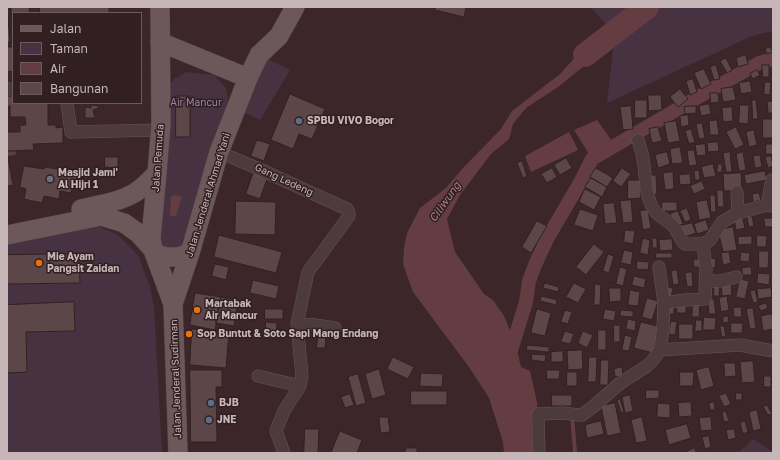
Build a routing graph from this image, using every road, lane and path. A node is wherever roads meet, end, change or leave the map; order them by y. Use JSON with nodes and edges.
{"nodes":[{"id":1,"x":160,"y":7,"type":"edge"},
{"id":2,"x":296,"y":7,"type":"edge"},
{"id":3,"x":160,"y":42,"type":"junction"},
{"id":4,"x":248,"y":78,"type":"junction"},
{"id":5,"x":67,"y":104,"type":"edge"},
{"id":6,"x":160,"y":130,"type":"junction"},
{"id":7,"x":638,"y":140,"type":"dead end"},
{"id":8,"x":219,"y":152,"type":"junction"},
{"id":9,"x":157,"y":173,"type":"junction"},
{"id":10,"x":772,"y":180,"type":"dead end"},
{"id":11,"x":737,"y":192,"type":"dead end"},
{"id":12,"x":770,"y":206,"type":"edge"},
{"id":13,"x":738,"y":213,"type":"junction"},
{"id":14,"x":7,"y":223,"type":"edge"},
{"id":15,"x":7,"y":235,"type":"edge"},
{"id":16,"x":703,"y":244,"type":"junction"},
{"id":17,"x":153,"y":250,"type":"junction"},
{"id":18,"x":190,"y":253,"type":"junction"},
{"id":19,"x":659,"y":267,"type":"dead end"},
{"id":20,"x":736,"y":277,"type":"dead end"},
{"id":21,"x":706,"y":281,"type":"junction"},
{"id":22,"x":664,"y":303,"type":"junction"},
{"id":23,"x":173,"y":304,"type":"junction"},
{"id":24,"x":297,"y":324,"type":"junction"},
{"id":25,"x":335,"y":328,"type":"dead end"},
{"id":26,"x":660,"y":350,"type":"junction"},
{"id":27,"x":773,"y":351,"type":"edge"},
{"id":28,"x":258,"y":376,"type":"dead end"},
{"id":29,"x":300,"y":386,"type":"junction"},
{"id":30,"x":178,"y":453,"type":"edge"},
{"id":31,"x":284,"y":453,"type":"edge"},
{"id":32,"x":540,"y":453,"type":"edge"}],
"edges":[{"from":1,"to":3,"type":"main road","name":"Jalan Pemuda"},
{"from":2,"to":4,"type":"main road","name":"Jalan Jenderal Ahmad Yani"},
{"from":3,"to":4,"type":"main road"},
{"from":3,"to":6,"type":"main road","name":"Jalan Pemuda"},
{"from":4,"to":8,"type":"main road","name":"Jalan Jenderal Ahmad Yani"},
{"from":5,"to":6,"type":"street"},
{"from":6,"to":9,"type":"main road","name":"Jalan Pemuda"},
{"from":7,"to":16,"type":"street"},
{"from":8,"to":18,"type":"main road","name":"Jalan Jenderal Ahmad Yani"},
{"from":8,"to":24,"type":"street","name":"Gang Ledeng"},
{"from":9,"to":14,"type":"main road"},
{"from":9,"to":17,"type":"main road","name":"Jalan Pemuda"},
{"from":10,"to":12,"type":"street"},
{"from":11,"to":13,"type":"street"},
{"from":12,"to":13,"type":"street"},
{"from":13,"to":16,"type":"street"},
{"from":15,"to":17,"type":"main road"},
{"from":16,"to":21,"type":"street"},
{"from":17,"to":18,"type":"main road"},
{"from":17,"to":23,"type":"main road","name":"Jalan Pemuda"},
{"from":18,"to":23,"type":"main road","name":"Jalan Jenderal Ahmad Yani"},
{"from":19,"to":22,"type":"street"},
{"from":20,"to":21,"type":"street"},
{"from":21,"to":22,"type":"street"},
{"from":22,"to":26,"type":"street"},
{"from":23,"to":30,"type":"main road","name":"Jalan Jenderal Sudirman"},
{"from":24,"to":25,"type":"street"},
{"from":24,"to":29,"type":"street"},
{"from":26,"to":27,"type":"street"},
{"from":26,"to":32,"type":"street"},
{"from":28,"to":29,"type":"street"},
{"from":29,"to":31,"type":"street"}]}
